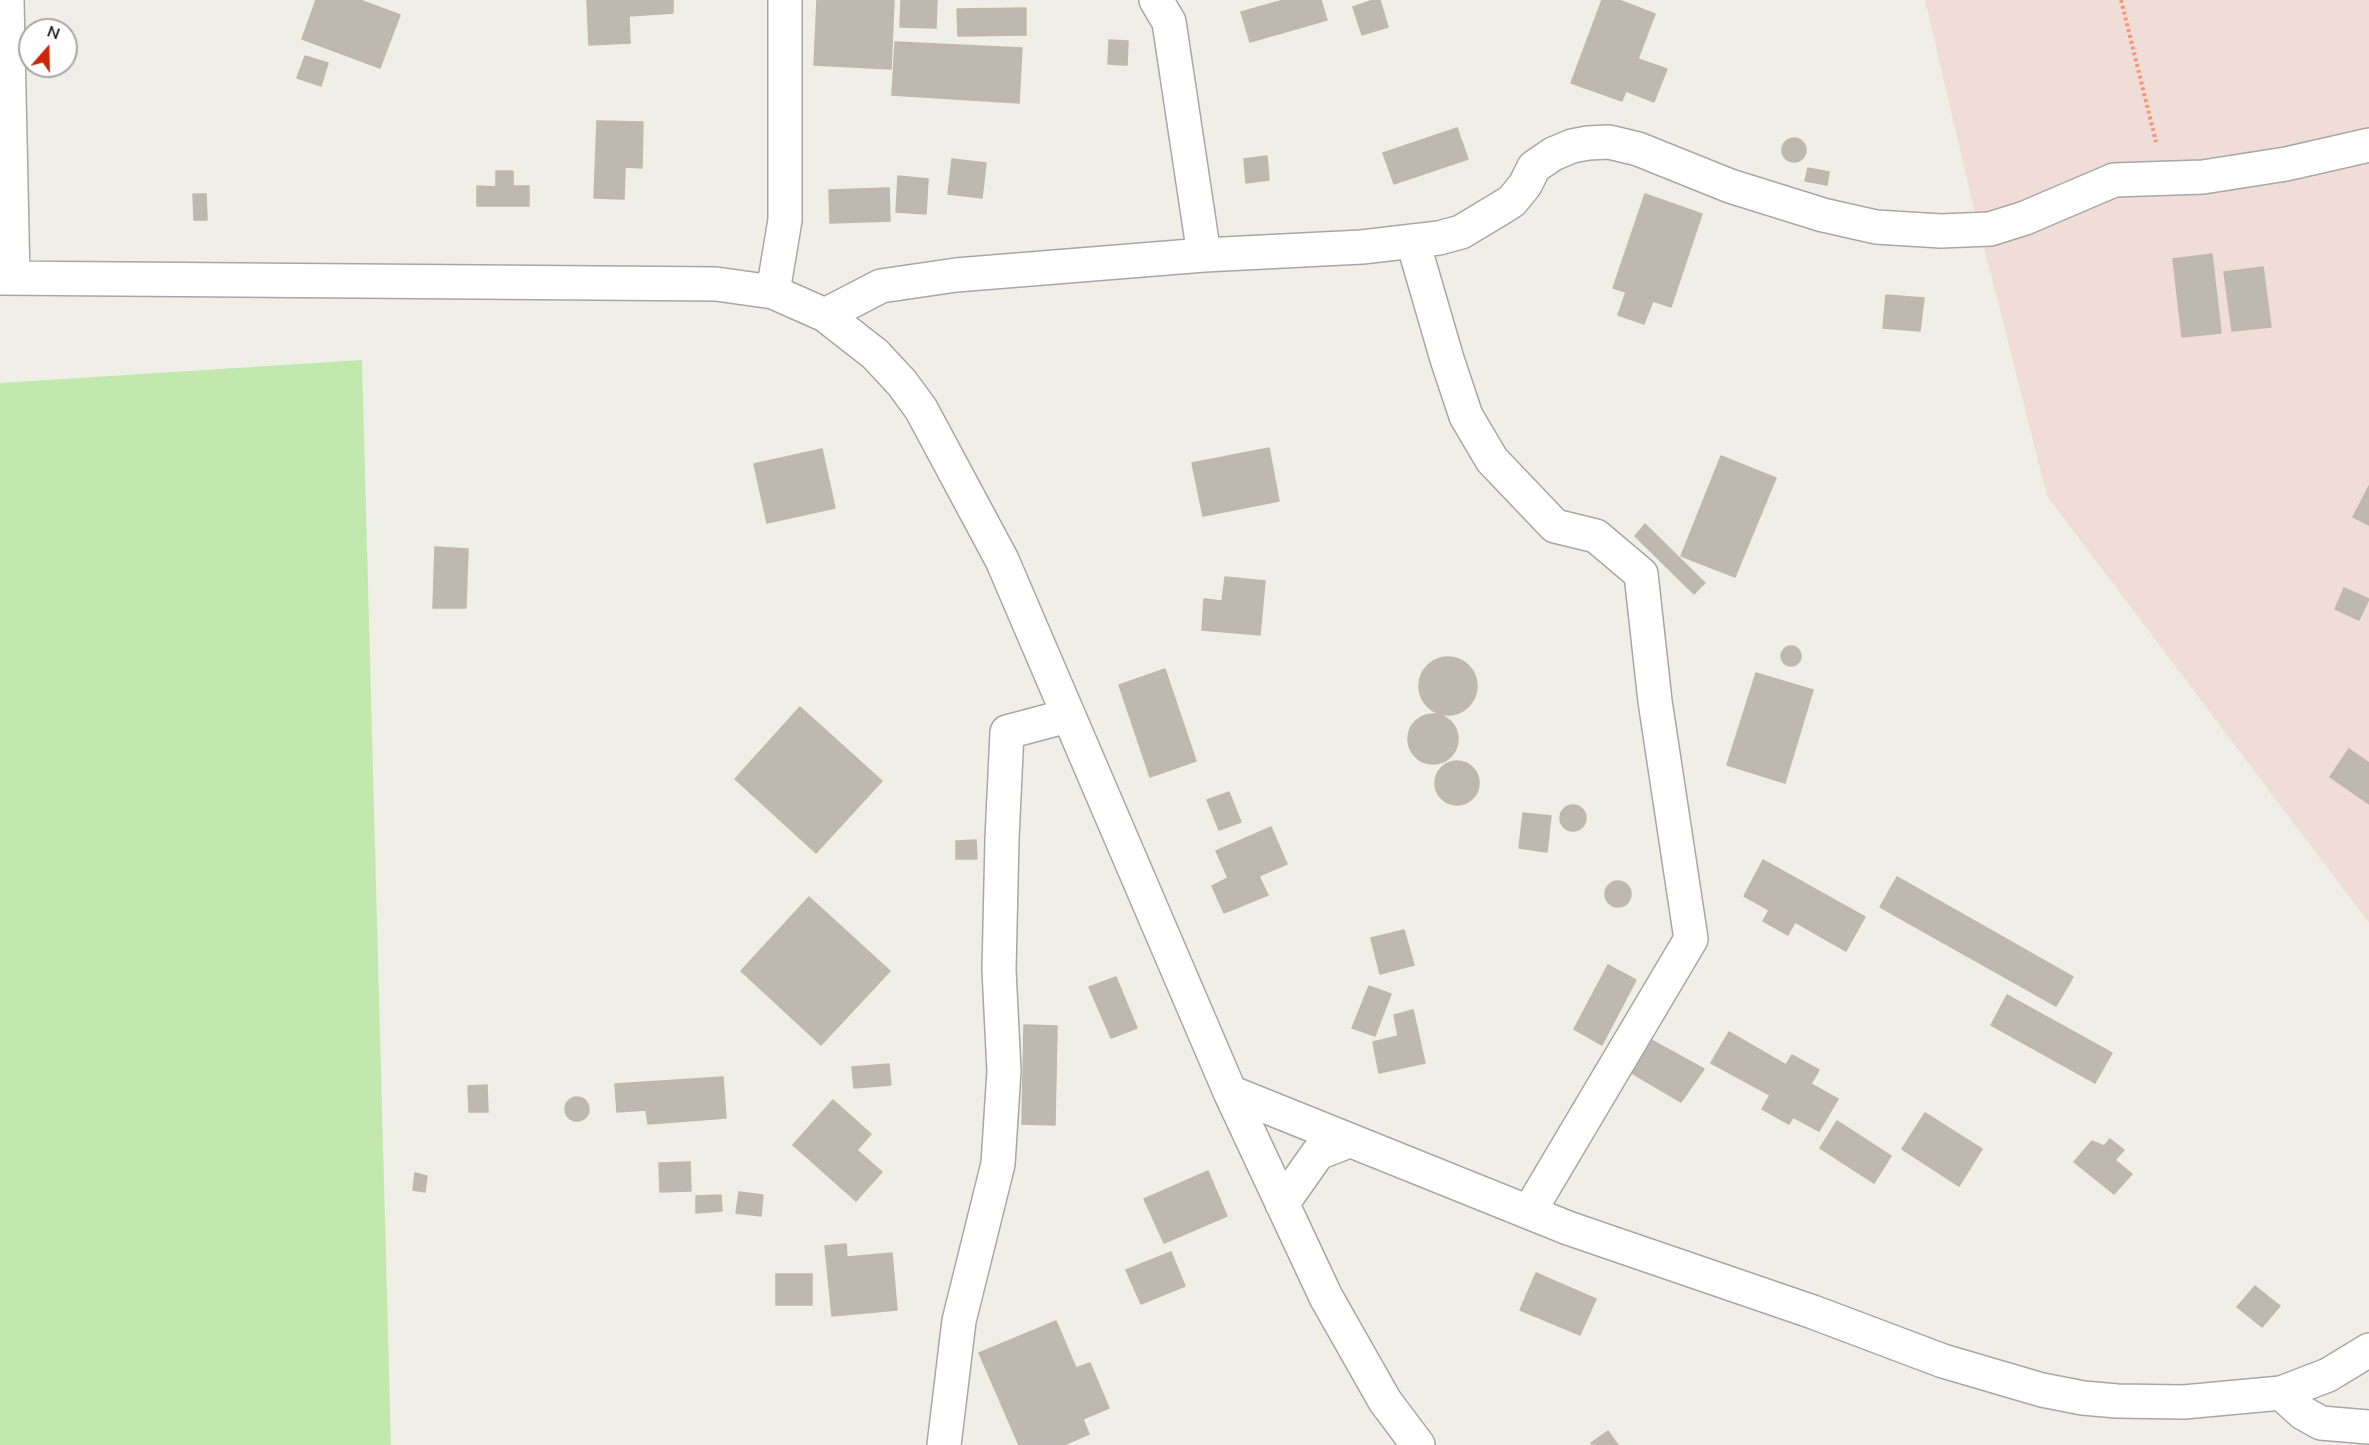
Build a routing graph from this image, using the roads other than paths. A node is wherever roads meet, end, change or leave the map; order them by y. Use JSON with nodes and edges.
{"nodes":[{"id":1,"x":7,"y":0,"type":"edge"},
{"id":2,"x":785,"y":0,"type":"edge"},
{"id":3,"x":1156,"y":0,"type":"edge"},
{"id":4,"x":2369,"y":145,"type":"edge"},
{"id":5,"x":1413,"y":242,"type":"junction"},
{"id":6,"x":1204,"y":255,"type":"junction"},
{"id":7,"x":7,"y":278,"type":"edge"},
{"id":8,"x":773,"y":292,"type":"junction"},
{"id":9,"x":825,"y":315,"type":"junction"},
{"id":10,"x":1067,"y":716,"type":"junction"},
{"id":11,"x":1230,"y":1092,"type":"junction"},
{"id":12,"x":1349,"y":1141,"type":"junction"},
{"id":13,"x":1282,"y":1204,"type":"junction"},
{"id":14,"x":1529,"y":1212,"type":"junction"},
{"id":15,"x":2369,"y":1350,"type":"edge"},
{"id":16,"x":2281,"y":1393,"type":"junction"},
{"id":17,"x":2369,"y":1427,"type":"edge"},
{"id":18,"x":944,"y":1445,"type":"edge"},
{"id":19,"x":1418,"y":1445,"type":"edge"}],
"edges":[{"from":1,"to":7,"type":"street"},
{"from":2,"to":8,"type":"street"},
{"from":3,"to":6,"type":"street"},
{"from":4,"to":5,"type":"street"},
{"from":5,"to":6,"type":"street"},
{"from":5,"to":14,"type":"street"},
{"from":6,"to":9,"type":"street"},
{"from":7,"to":8,"type":"street"},
{"from":8,"to":9,"type":"street"},
{"from":9,"to":10,"type":"street"},
{"from":10,"to":11,"type":"street"},
{"from":10,"to":18,"type":"street"},
{"from":11,"to":12,"type":"street"},
{"from":11,"to":13,"type":"street"},
{"from":12,"to":13,"type":"street"},
{"from":12,"to":14,"type":"street"},
{"from":13,"to":19,"type":"street"},
{"from":14,"to":16,"type":"street"},
{"from":15,"to":16,"type":"street"},
{"from":16,"to":17,"type":"street"}]}
